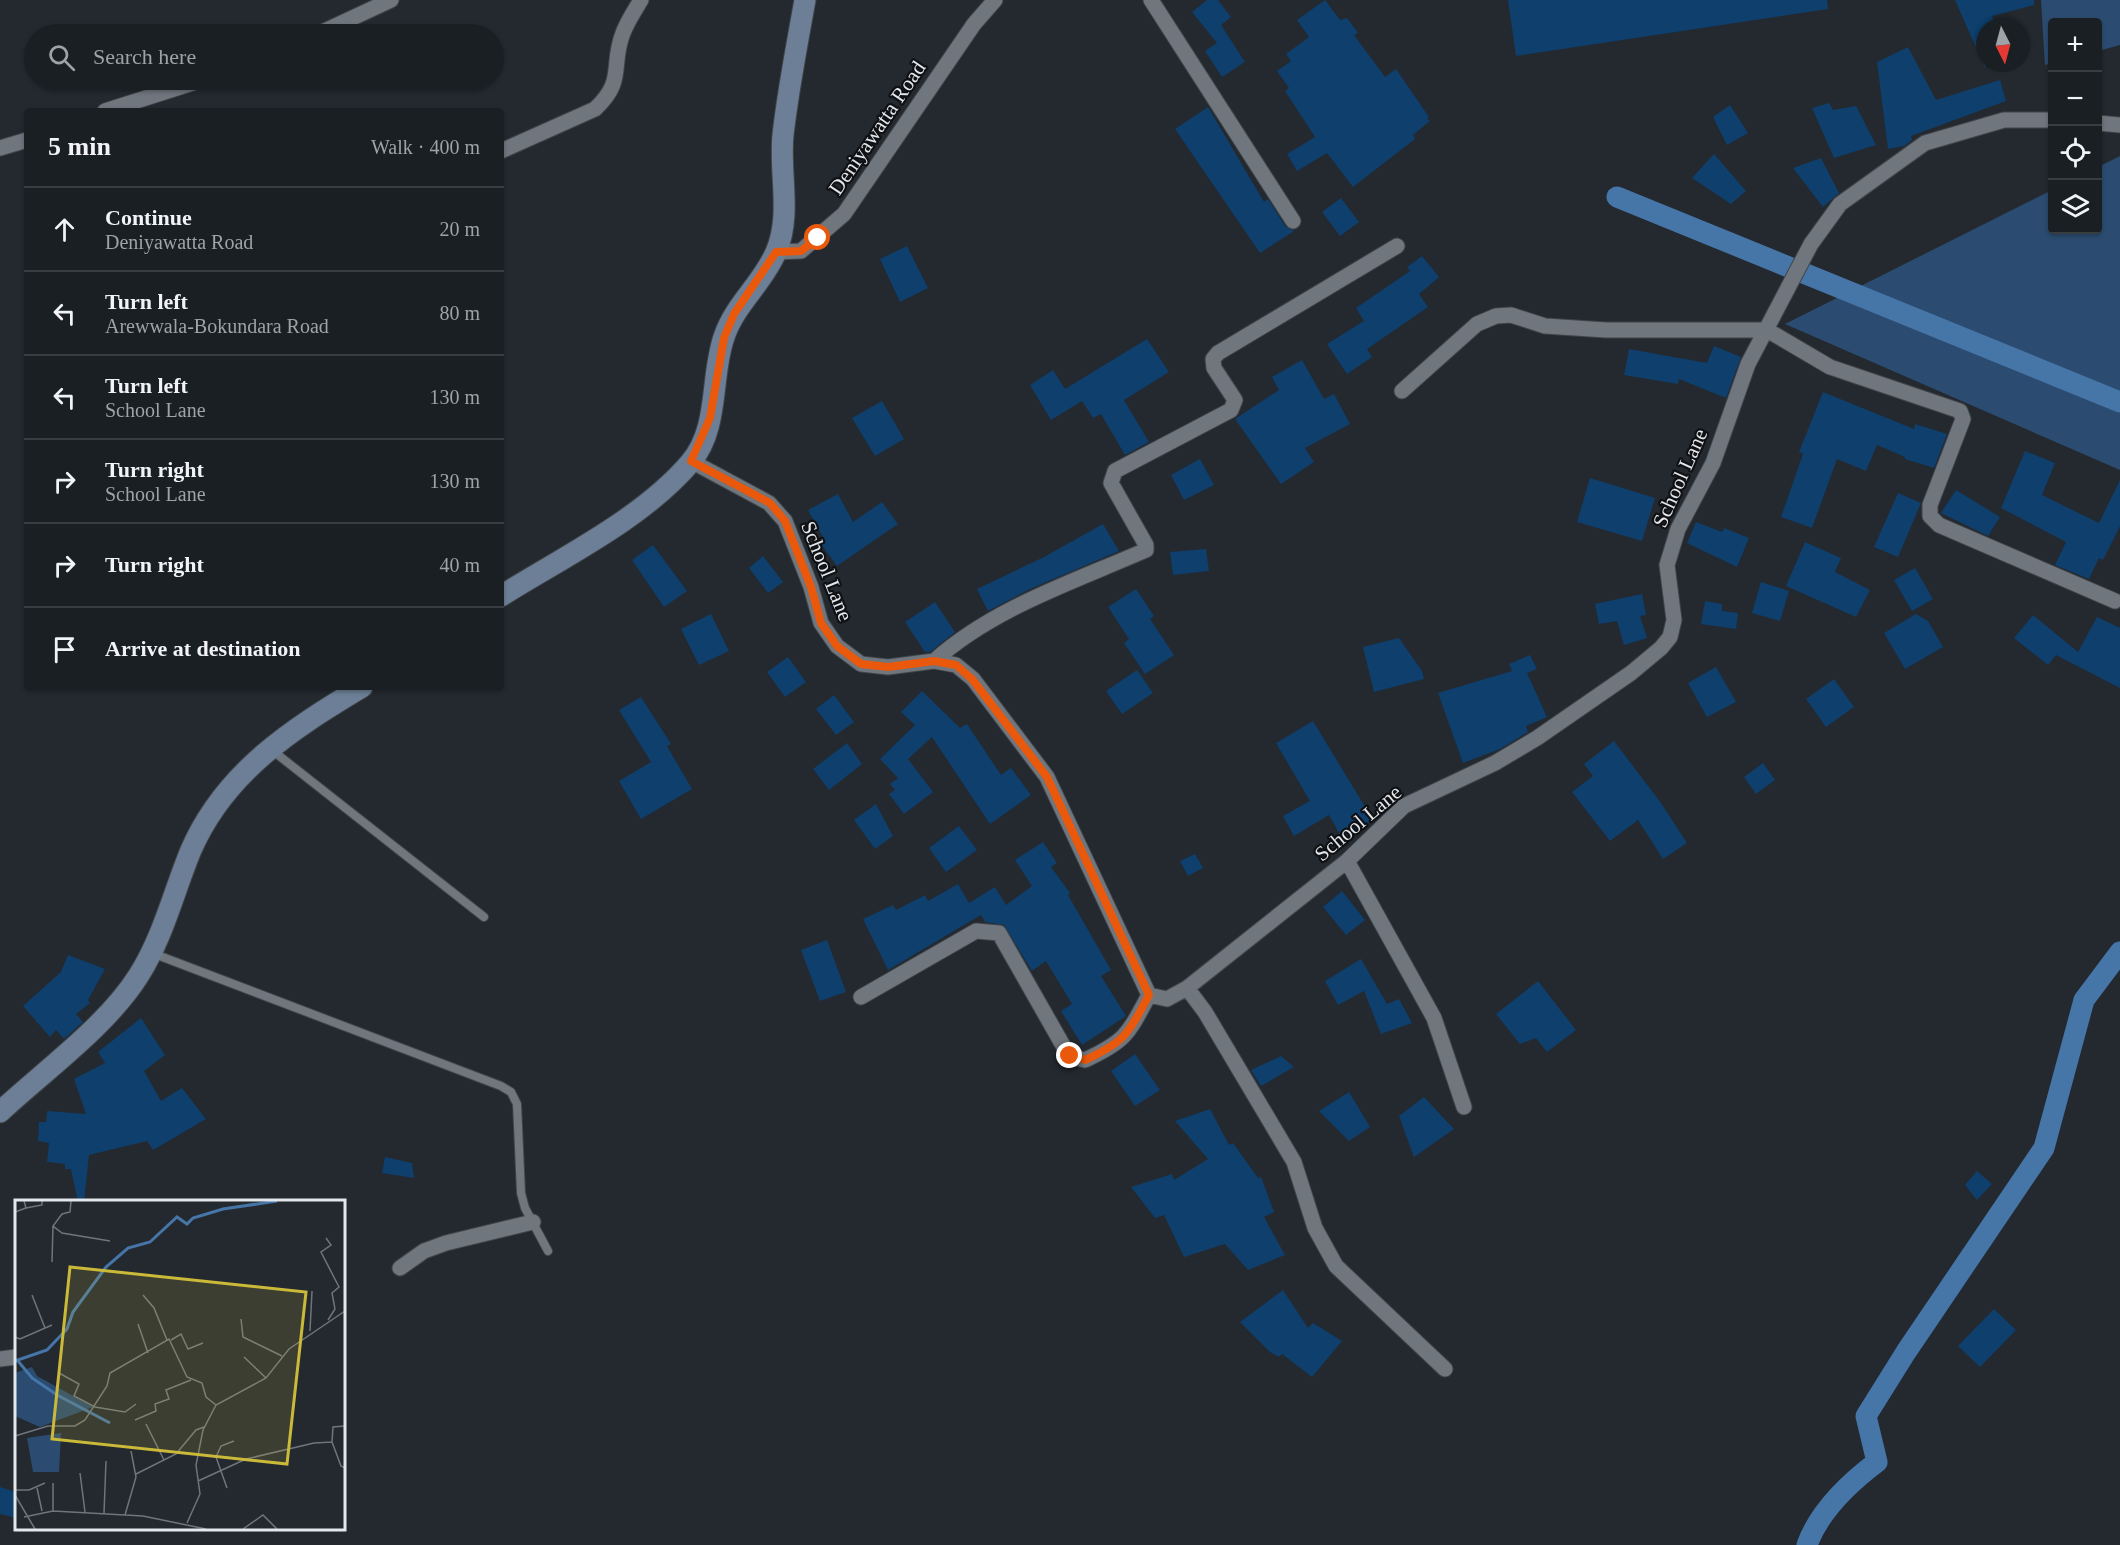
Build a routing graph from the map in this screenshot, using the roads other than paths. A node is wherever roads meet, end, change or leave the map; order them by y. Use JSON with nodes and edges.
{"nodes":[{"id":1,"x":391,"y":0,"type":"edge"},
{"id":2,"x":641,"y":0,"type":"edge"},
{"id":3,"x":804,"y":0,"type":"edge"},
{"id":4,"x":995,"y":0,"type":"edge"},
{"id":5,"x":1151,"y":0,"type":"edge"},
{"id":6,"x":339,"y":24,"type":"edge"},
{"id":7,"x":171,"y":90,"type":"edge"},
{"id":8,"x":114,"y":108,"type":"edge"},
{"id":9,"x":2048,"y":120,"type":"edge"},
{"id":10,"x":2102,"y":123,"type":"edge"},
{"id":11,"x":2120,"y":124,"type":"edge"},
{"id":12,"x":24,"y":141,"type":"edge"},
{"id":13,"x":0,"y":148,"type":"edge"},
{"id":14,"x":504,"y":150,"type":"edge"},
{"id":15,"x":1293,"y":221,"type":"dead end"},
{"id":16,"x":1397,"y":246,"type":"dead end"},
{"id":17,"x":776,"y":252,"type":"junction"},
{"id":18,"x":1767,"y":330,"type":"junction"},
{"id":19,"x":1402,"y":391,"type":"dead end"},
{"id":20,"x":691,"y":461,"type":"junction"},
{"id":21,"x":504,"y":594,"type":"edge"},
{"id":22,"x":2115,"y":601,"type":"dead end"},
{"id":23,"x":934,"y":661,"type":"junction"},
{"id":24,"x":357,"y":690,"type":"edge"},
{"id":25,"x":268,"y":748,"type":"junction"},
{"id":26,"x":1347,"y":861,"type":"junction"},
{"id":27,"x":484,"y":917,"type":"dead end"},
{"id":28,"x":151,"y":952,"type":"junction"},
{"id":29,"x":1187,"y":988,"type":"junction"},
{"id":30,"x":1149,"y":995,"type":"junction"},
{"id":31,"x":861,"y":998,"type":"dead end"},
{"id":32,"x":1464,"y":1107,"type":"dead end"},
{"id":33,"x":0,"y":1112,"type":"edge"},
{"id":34,"x":533,"y":1222,"type":"junction"},
{"id":35,"x":548,"y":1251,"type":"dead end"},
{"id":36,"x":400,"y":1268,"type":"dead end"},
{"id":37,"x":15,"y":1357,"type":"edge"},
{"id":38,"x":0,"y":1359,"type":"edge"},
{"id":39,"x":1445,"y":1369,"type":"dead end"}],
"edges":[{"from":1,"to":6,"type":"street"},
{"from":2,"to":14,"type":"street"},
{"from":3,"to":17,"type":"street"},
{"from":4,"to":17,"type":"street","name":"Deniyawatta Road"},
{"from":5,"to":15,"type":"street"},
{"from":7,"to":8,"type":"street"},
{"from":9,"to":18,"type":"street","name":"School Lane"},
{"from":10,"to":11,"type":"street"},
{"from":12,"to":13,"type":"street"},
{"from":16,"to":23,"type":"street"},
{"from":17,"to":20,"type":"street"},
{"from":18,"to":19,"type":"street"},
{"from":18,"to":22,"type":"street"},
{"from":18,"to":26,"type":"street","name":"School Lane"},
{"from":20,"to":21,"type":"street"},
{"from":20,"to":23,"type":"street","name":"School Lane"},
{"from":23,"to":30,"type":"street","name":"School Lane"},
{"from":24,"to":25,"type":"street"},
{"from":25,"to":27,"type":"lane"},
{"from":25,"to":28,"type":"street"},
{"from":26,"to":29,"type":"street","name":"School Lane"},
{"from":26,"to":32,"type":"street"},
{"from":28,"to":33,"type":"street"},
{"from":28,"to":34,"type":"lane"},
{"from":29,"to":30,"type":"street","name":"School Lane"},
{"from":29,"to":39,"type":"street"},
{"from":30,"to":31,"type":"street"},
{"from":34,"to":35,"type":"lane"},
{"from":34,"to":36,"type":"street"},
{"from":37,"to":38,"type":"street"}]}
